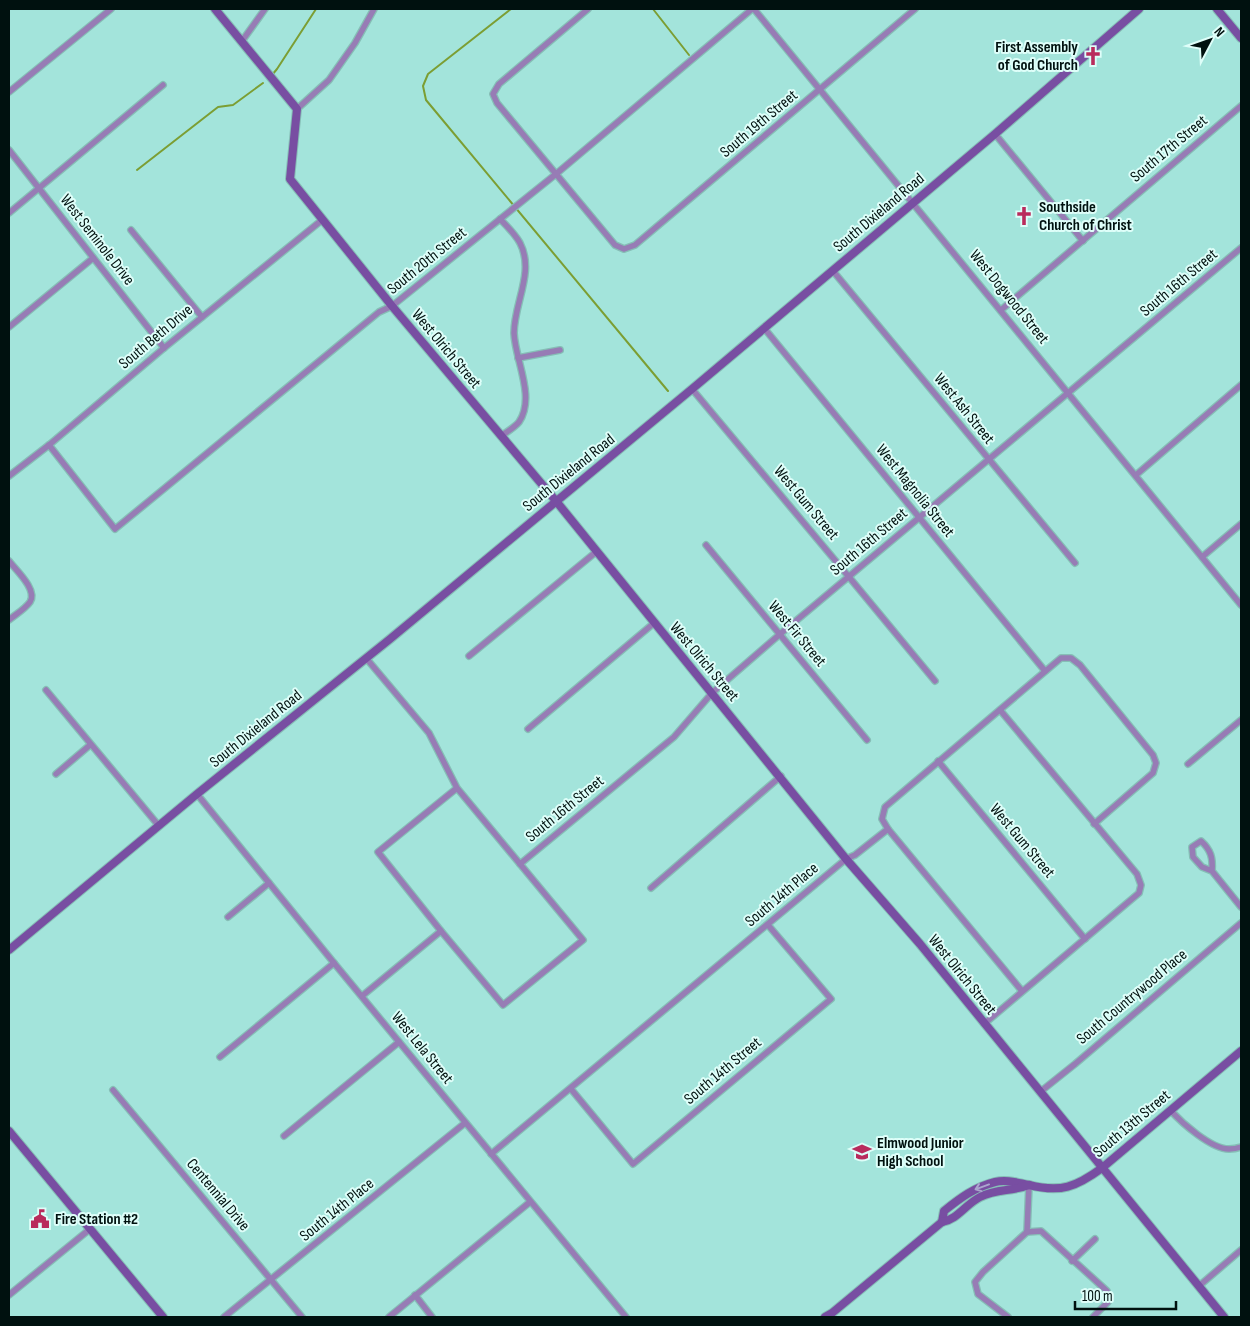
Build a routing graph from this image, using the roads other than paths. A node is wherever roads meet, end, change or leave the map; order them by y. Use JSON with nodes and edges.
{"nodes":[{"id":1,"x":111,"y":9,"type":"edge"},
{"id":2,"x":215,"y":9,"type":"edge"},
{"id":3,"x":264,"y":9,"type":"edge"},
{"id":4,"x":374,"y":9,"type":"edge"},
{"id":5,"x":588,"y":9,"type":"edge"},
{"id":6,"x":753,"y":9,"type":"edge"},
{"id":7,"x":915,"y":9,"type":"edge"},
{"id":8,"x":1139,"y":9,"type":"edge"},
{"id":9,"x":1217,"y":9,"type":"edge"},
{"id":10,"x":1241,"y":38,"type":"edge"},
{"id":11,"x":242,"y":41,"type":"junction"},
{"id":12,"x":163,"y":85,"type":"dead end"},
{"id":13,"x":821,"y":90,"type":"junction"},
{"id":14,"x":9,"y":92,"type":"edge"},
{"id":15,"x":1241,"y":106,"type":"edge"},
{"id":16,"x":298,"y":109,"type":"junction"},
{"id":17,"x":994,"y":134,"type":"junction"},
{"id":18,"x":9,"y":150,"type":"edge"},
{"id":19,"x":556,"y":174,"type":"junction"},
{"id":20,"x":38,"y":188,"type":"junction"},
{"id":21,"x":913,"y":202,"type":"junction"},
{"id":22,"x":9,"y":212,"type":"edge"},
{"id":23,"x":500,"y":219,"type":"junction"},
{"id":24,"x":322,"y":220,"type":"junction"},
{"id":25,"x":131,"y":230,"type":"dead end"},
{"id":26,"x":1083,"y":241,"type":"junction"},
{"id":27,"x":1241,"y":248,"type":"edge"},
{"id":28,"x":93,"y":258,"type":"junction"},
{"id":29,"x":834,"y":271,"type":"junction"},
{"id":30,"x":392,"y":306,"type":"junction"},
{"id":31,"x":1001,"y":310,"type":"junction"},
{"id":32,"x":202,"y":317,"type":"junction"},
{"id":33,"x":9,"y":327,"type":"edge"},
{"id":34,"x":764,"y":328,"type":"junction"},
{"id":35,"x":164,"y":348,"type":"junction"},
{"id":36,"x":560,"y":350,"type":"dead end"},
{"id":37,"x":518,"y":358,"type":"junction"},
{"id":38,"x":1241,"y":385,"type":"edge"},
{"id":39,"x":692,"y":389,"type":"junction"},
{"id":40,"x":1069,"y":393,"type":"junction"},
{"id":41,"x":501,"y":436,"type":"junction"},
{"id":42,"x":49,"y":445,"type":"junction"},
{"id":43,"x":989,"y":460,"type":"junction"},
{"id":44,"x":1136,"y":475,"type":"junction"},
{"id":45,"x":9,"y":476,"type":"edge"},
{"id":46,"x":556,"y":501,"type":"junction"},
{"id":47,"x":920,"y":518,"type":"junction"},
{"id":48,"x":1241,"y":524,"type":"edge"},
{"id":49,"x":706,"y":545,"type":"dead end"},
{"id":50,"x":596,"y":552,"type":"junction"},
{"id":51,"x":1202,"y":557,"type":"junction"},
{"id":52,"x":9,"y":561,"type":"edge"},
{"id":53,"x":1075,"y":564,"type":"dead end"},
{"id":54,"x":850,"y":577,"type":"junction"},
{"id":55,"x":1241,"y":605,"type":"edge"},
{"id":56,"x":9,"y":620,"type":"edge"},
{"id":57,"x":654,"y":623,"type":"junction"},
{"id":58,"x":779,"y":635,"type":"junction"},
{"id":59,"x":469,"y":656,"type":"dead end"},
{"id":60,"x":366,"y":658,"type":"junction"},
{"id":61,"x":1045,"y":670,"type":"junction"},
{"id":62,"x":934,"y":682,"type":"dead end"},
{"id":63,"x":46,"y":690,"type":"dead end"},
{"id":64,"x":712,"y":693,"type":"junction"},
{"id":65,"x":1000,"y":710,"type":"junction"},
{"id":66,"x":1241,"y":720,"type":"edge"},
{"id":67,"x":528,"y":729,"type":"dead end"},
{"id":68,"x":867,"y":740,"type":"dead end"},
{"id":69,"x":90,"y":745,"type":"junction"},
{"id":70,"x":938,"y":761,"type":"junction"},
{"id":71,"x":1188,"y":764,"type":"dead end"},
{"id":72,"x":56,"y":774,"type":"dead end"},
{"id":73,"x":780,"y":776,"type":"junction"},
{"id":74,"x":457,"y":788,"type":"junction"},
{"id":75,"x":197,"y":794,"type":"junction"},
{"id":76,"x":1094,"y":824,"type":"junction"},
{"id":77,"x":159,"y":826,"type":"junction"},
{"id":78,"x":888,"y":829,"type":"junction"},
{"id":79,"x":846,"y":859,"type":"junction"},
{"id":80,"x":520,"y":864,"type":"junction"},
{"id":81,"x":1212,"y":871,"type":"junction"},
{"id":82,"x":269,"y":883,"type":"junction"},
{"id":83,"x":651,"y":888,"type":"dead end"},
{"id":84,"x":1241,"y":907,"type":"edge"},
{"id":85,"x":228,"y":917,"type":"dead end"},
{"id":86,"x":1241,"y":923,"type":"edge"},
{"id":87,"x":768,"y":925,"type":"junction"},
{"id":88,"x":441,"y":932,"type":"junction"},
{"id":89,"x":1085,"y":939,"type":"junction"},
{"id":90,"x":9,"y":950,"type":"edge"},
{"id":91,"x":334,"y":963,"type":"junction"},
{"id":92,"x":1022,"y":991,"type":"junction"},
{"id":93,"x":362,"y":996,"type":"junction"},
{"id":94,"x":984,"y":1024,"type":"junction"},
{"id":95,"x":400,"y":1042,"type":"junction"},
{"id":96,"x":1241,"y":1051,"type":"edge"},
{"id":97,"x":220,"y":1057,"type":"dead end"},
{"id":98,"x":571,"y":1089,"type":"junction"},
{"id":99,"x":113,"y":1090,"type":"dead end"},
{"id":100,"x":1040,"y":1092,"type":"junction"},
{"id":101,"x":1170,"y":1110,"type":"junction"},
{"id":102,"x":465,"y":1123,"type":"junction"},
{"id":103,"x":9,"y":1131,"type":"edge"},
{"id":104,"x":284,"y":1136,"type":"dead end"},
{"id":105,"x":1241,"y":1147,"type":"edge"},
{"id":106,"x":491,"y":1154,"type":"junction"},
{"id":107,"x":1102,"y":1168,"type":"junction"},
{"id":108,"x":1029,"y":1185,"type":"junction"},
{"id":109,"x":530,"y":1202,"type":"junction"},
{"id":110,"x":90,"y":1229,"type":"junction"},
{"id":111,"x":1028,"y":1232,"type":"junction"},
{"id":112,"x":1095,"y":1239,"type":"dead end"},
{"id":113,"x":1241,"y":1250,"type":"edge"},
{"id":114,"x":1072,"y":1261,"type":"junction"},
{"id":115,"x":272,"y":1281,"type":"junction"},
{"id":116,"x":1199,"y":1286,"type":"junction"},
{"id":117,"x":9,"y":1295,"type":"edge"},
{"id":118,"x":415,"y":1296,"type":"junction"},
{"id":119,"x":163,"y":1317,"type":"edge"},
{"id":120,"x":224,"y":1317,"type":"edge"},
{"id":121,"x":302,"y":1317,"type":"edge"},
{"id":122,"x":389,"y":1317,"type":"edge"},
{"id":123,"x":432,"y":1317,"type":"edge"},
{"id":124,"x":626,"y":1317,"type":"edge"},
{"id":125,"x":825,"y":1317,"type":"edge"},
{"id":126,"x":1008,"y":1317,"type":"edge"},
{"id":127,"x":1093,"y":1317,"type":"edge"},
{"id":128,"x":1224,"y":1317,"type":"edge"}],
"edges":[{"from":1,"to":14,"type":"street"},
{"from":2,"to":11,"type":"street"},
{"from":3,"to":11,"type":"street"},
{"from":4,"to":16,"type":"street"},
{"from":5,"to":19,"type":"street"},
{"from":6,"to":13,"type":"street","name":"West Dogwood Street"},
{"from":6,"to":19,"type":"street","name":"South 20th Street"},
{"from":7,"to":13,"type":"street","name":"South 19th Street"},
{"from":8,"to":17,"type":"street","name":"South Dixieland Road"},
{"from":9,"to":10,"type":"street"},
{"from":11,"to":16,"type":"street"},
{"from":12,"to":20,"type":"street"},
{"from":13,"to":19,"type":"street","name":"South 19th Street"},
{"from":13,"to":21,"type":"street","name":"West Dogwood Street"},
{"from":15,"to":26,"type":"street","name":"South 17th Street"},
{"from":16,"to":24,"type":"street","name":"West Olrich Street"},
{"from":17,"to":21,"type":"street","name":"South Dixieland Road"},
{"from":17,"to":26,"type":"street"},
{"from":18,"to":20,"type":"street","name":"West Seminole Drive"},
{"from":19,"to":23,"type":"street","name":"South 20th Street"},
{"from":20,"to":22,"type":"street"},
{"from":20,"to":28,"type":"street","name":"West Seminole Drive"},
{"from":21,"to":29,"type":"street","name":"South Dixieland Road"},
{"from":21,"to":31,"type":"street","name":"West Dogwood Street"},
{"from":23,"to":30,"type":"street","name":"South 20th Street"},
{"from":23,"to":37,"type":"street"},
{"from":24,"to":30,"type":"street","name":"West Olrich Street"},
{"from":24,"to":32,"type":"street","name":"South Beth Drive"},
{"from":25,"to":32,"type":"street"},
{"from":26,"to":31,"type":"street","name":"South 17th Street"},
{"from":27,"to":40,"type":"street","name":"South 16th Street"},
{"from":28,"to":33,"type":"street"},
{"from":28,"to":35,"type":"street","name":"West Seminole Drive"},
{"from":29,"to":34,"type":"street","name":"South Dixieland Road"},
{"from":29,"to":43,"type":"street","name":"West Ash Street"},
{"from":30,"to":41,"type":"street","name":"West Olrich Street"},
{"from":30,"to":42,"type":"street","name":"South 20th Street"},
{"from":31,"to":40,"type":"street","name":"West Dogwood Street"},
{"from":32,"to":35,"type":"street","name":"South Beth Drive"},
{"from":34,"to":39,"type":"street","name":"South Dixieland Road"},
{"from":34,"to":47,"type":"street","name":"West Magnolia Street"},
{"from":35,"to":42,"type":"street","name":"South Beth Drive"},
{"from":36,"to":37,"type":"street"},
{"from":37,"to":41,"type":"street"},
{"from":38,"to":44,"type":"street"},
{"from":39,"to":46,"type":"street","name":"South Dixieland Road"},
{"from":39,"to":54,"type":"street","name":"West Gum Street"},
{"from":40,"to":43,"type":"street","name":"South 16th Street"},
{"from":40,"to":44,"type":"street","name":"West Dogwood Street"},
{"from":41,"to":46,"type":"street","name":"West Olrich Street"},
{"from":42,"to":45,"type":"street","name":"South Beth Drive"},
{"from":43,"to":47,"type":"street","name":"South 16th Street"},
{"from":43,"to":53,"type":"street","name":"West Ash Street"},
{"from":44,"to":51,"type":"street","name":"West Dogwood Street"},
{"from":46,"to":50,"type":"street","name":"West Olrich Street"},
{"from":46,"to":60,"type":"street","name":"South Dixieland Road"},
{"from":47,"to":54,"type":"street","name":"South 16th Street"},
{"from":47,"to":61,"type":"street","name":"West Magnolia Street"},
{"from":48,"to":51,"type":"street"},
{"from":49,"to":58,"type":"street","name":"West Fir Street"},
{"from":50,"to":57,"type":"street","name":"West Olrich Street"},
{"from":50,"to":59,"type":"street"},
{"from":51,"to":55,"type":"street","name":"West Dogwood Street"},
{"from":52,"to":56,"type":"street"},
{"from":54,"to":58,"type":"street","name":"South 16th Street"},
{"from":54,"to":62,"type":"street","name":"West Gum Street"},
{"from":57,"to":64,"type":"street","name":"West Olrich Street"},
{"from":57,"to":67,"type":"street"},
{"from":58,"to":64,"type":"street","name":"South 16th Street"},
{"from":58,"to":68,"type":"street","name":"West Fir Street"},
{"from":60,"to":74,"type":"street"},
{"from":60,"to":75,"type":"street","name":"South Dixieland Road"},
{"from":61,"to":65,"type":"street"},
{"from":61,"to":76,"type":"street"},
{"from":63,"to":69,"type":"street"},
{"from":64,"to":73,"type":"street","name":"West Olrich Street"},
{"from":64,"to":80,"type":"street","name":"South 16th Street"},
{"from":65,"to":70,"type":"street"},
{"from":65,"to":76,"type":"street"},
{"from":66,"to":71,"type":"street"},
{"from":69,"to":72,"type":"street"},
{"from":69,"to":77,"type":"street"},
{"from":70,"to":78,"type":"street"},
{"from":70,"to":89,"type":"street","name":"West Gum Street"},
{"from":73,"to":79,"type":"street","name":"West Olrich Street"},
{"from":73,"to":83,"type":"street"},
{"from":74,"to":80,"type":"street"},
{"from":74,"to":88,"type":"street"},
{"from":75,"to":77,"type":"street","name":"South Dixieland Road"},
{"from":75,"to":82,"type":"street","name":"West Lela Street"},
{"from":76,"to":89,"type":"street"},
{"from":77,"to":90,"type":"street","name":"South Dixieland Road"},
{"from":78,"to":79,"type":"street","name":"South 14th Place"},
{"from":78,"to":92,"type":"street"},
{"from":79,"to":87,"type":"street","name":"South 14th Place"},
{"from":79,"to":94,"type":"street","name":"West Olrich Street"},
{"from":80,"to":88,"type":"street"},
{"from":81,"to":81,"type":"street"},
{"from":81,"to":84,"type":"street"},
{"from":82,"to":85,"type":"street"},
{"from":82,"to":91,"type":"street","name":"West Lela Street"},
{"from":86,"to":100,"type":"street","name":"South Countrywood Place"},
{"from":87,"to":98,"type":"street","name":"South 14th Place"},
{"from":87,"to":98,"type":"street","name":"South 14th Street"},
{"from":88,"to":93,"type":"street"},
{"from":89,"to":92,"type":"street"},
{"from":91,"to":93,"type":"street","name":"West Lela Street"},
{"from":91,"to":97,"type":"street"},
{"from":92,"to":94,"type":"street"},
{"from":93,"to":95,"type":"street","name":"West Lela Street"},
{"from":94,"to":100,"type":"street","name":"West Olrich Street"},
{"from":95,"to":102,"type":"street","name":"West Lela Street"},
{"from":95,"to":104,"type":"street"},
{"from":96,"to":101,"type":"street","name":"South 13th Street"},
{"from":98,"to":106,"type":"street","name":"South 14th Place"},
{"from":99,"to":115,"type":"street","name":"Centennial Drive"},
{"from":100,"to":107,"type":"street","name":"West Olrich Street"},
{"from":101,"to":105,"type":"street"},
{"from":101,"to":107,"type":"street","name":"South 13th Street"},
{"from":102,"to":106,"type":"street","name":"West Lela Street"},
{"from":102,"to":115,"type":"street","name":"South 14th Place"},
{"from":103,"to":110,"type":"street"},
{"from":106,"to":109,"type":"street","name":"West Lela Street"},
{"from":107,"to":108,"type":"street","name":"South 13th Street"},
{"from":107,"to":116,"type":"street","name":"West Olrich Street"},
{"from":108,"to":111,"type":"street"},
{"from":108,"to":125,"type":"street","name":"South 13th Street"},
{"from":109,"to":118,"type":"street"},
{"from":109,"to":124,"type":"street","name":"West Lela Street"},
{"from":110,"to":117,"type":"street"},
{"from":110,"to":119,"type":"street"},
{"from":111,"to":114,"type":"street"},
{"from":111,"to":126,"type":"street"},
{"from":112,"to":114,"type":"street"},
{"from":113,"to":116,"type":"street"},
{"from":114,"to":127,"type":"street"},
{"from":115,"to":120,"type":"street","name":"South 14th Place"},
{"from":115,"to":121,"type":"street","name":"Centennial Drive"},
{"from":116,"to":128,"type":"street","name":"West Olrich Street"},
{"from":118,"to":122,"type":"street"},
{"from":118,"to":123,"type":"street"}]}
